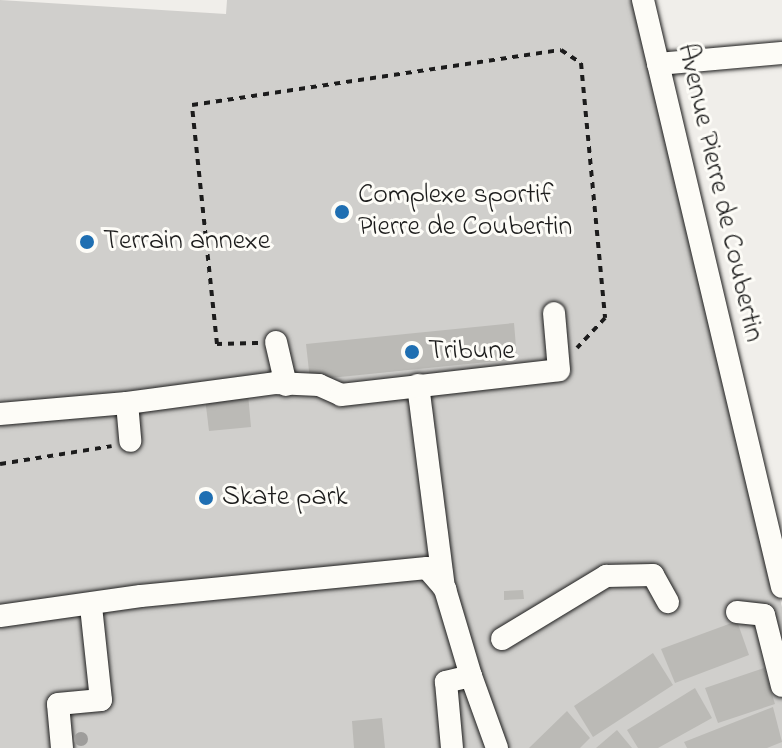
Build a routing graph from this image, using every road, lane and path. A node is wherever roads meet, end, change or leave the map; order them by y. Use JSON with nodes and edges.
{"nodes":[{"id":1,"x":643,"y":0,"type":"edge"},
{"id":2,"x":782,"y":53,"type":"edge"},
{"id":3,"x":658,"y":64,"type":"junction"},
{"id":4,"x":554,"y":313,"type":"dead end"},
{"id":5,"x":276,"y":342,"type":"joint"},
{"id":6,"x":557,"y":351,"type":"junction"},
{"id":7,"x":286,"y":385,"type":"junction"},
{"id":8,"x":418,"y":385,"type":"junction"},
{"id":9,"x":127,"y":403,"type":"junction"},
{"id":10,"x":0,"y":414,"type":"edge"},
{"id":11,"x":130,"y":441,"type":"joint"},
{"id":12,"x":0,"y":464,"type":"edge"},
{"id":13,"x":782,"y":587,"type":"edge"},
{"id":14,"x":445,"y":589,"type":"junction"},
{"id":15,"x":668,"y":602,"type":"dead end"},
{"id":16,"x":91,"y":607,"type":"junction"},
{"id":17,"x":737,"y":612,"type":"dead end"},
{"id":18,"x":0,"y":616,"type":"edge"},
{"id":19,"x":502,"y":639,"type":"dead end"},
{"id":20,"x":471,"y":676,"type":"junction"},
{"id":21,"x":782,"y":686,"type":"edge"},
{"id":22,"x":62,"y":748,"type":"edge"},
{"id":23,"x":452,"y":748,"type":"edge"},
{"id":24,"x":497,"y":748,"type":"edge"}],
"edges":[{"from":1,"to":3,"type":"street","name":"Avenue Pierre de Coubertin"},
{"from":2,"to":3,"type":"street"},
{"from":3,"to":13,"type":"street","name":"Avenue Pierre de Coubertin"},
{"from":4,"to":6,"type":"street"},
{"from":5,"to":6,"type":"path"},
{"from":5,"to":7,"type":"street"},
{"from":6,"to":8,"type":"street"},
{"from":7,"to":8,"type":"street"},
{"from":7,"to":9,"type":"street"},
{"from":8,"to":14,"type":"street"},
{"from":9,"to":10,"type":"street"},
{"from":9,"to":11,"type":"street"},
{"from":11,"to":12,"type":"path"},
{"from":14,"to":16,"type":"street"},
{"from":14,"to":20,"type":"street"},
{"from":15,"to":19,"type":"street"},
{"from":16,"to":18,"type":"street"},
{"from":16,"to":22,"type":"street"},
{"from":17,"to":21,"type":"street"},
{"from":20,"to":23,"type":"street"},
{"from":20,"to":24,"type":"street"}]}
